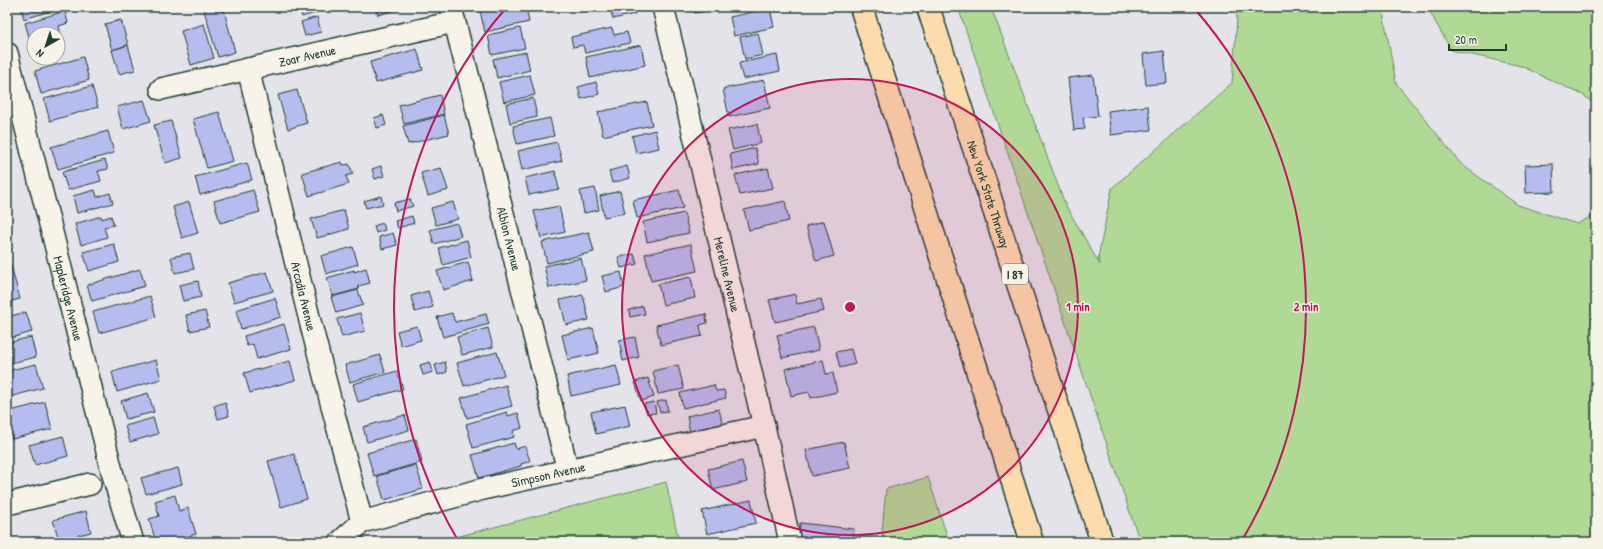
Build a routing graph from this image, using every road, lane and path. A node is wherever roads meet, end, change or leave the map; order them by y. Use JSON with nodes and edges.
{"nodes":[{"id":1,"x":663,"y":7,"type":"edge"},
{"id":2,"x":861,"y":7,"type":"edge"},
{"id":3,"x":928,"y":7,"type":"edge"},
{"id":4,"x":453,"y":14,"type":"edge"},
{"id":5,"x":7,"y":53,"type":"edge"},
{"id":6,"x":248,"y":70,"type":"junction"},
{"id":7,"x":161,"y":89,"type":"dead end"},
{"id":8,"x":764,"y":426,"type":"junction"},
{"id":9,"x":568,"y":471,"type":"junction"},
{"id":10,"x":90,"y":484,"type":"dead end"},
{"id":11,"x":7,"y":504,"type":"edge"},
{"id":12,"x":362,"y":522,"type":"junction"},
{"id":13,"x":133,"y":542,"type":"edge"},
{"id":14,"x":340,"y":542,"type":"edge"},
{"id":15,"x":790,"y":542,"type":"edge"},
{"id":16,"x":1032,"y":542,"type":"edge"},
{"id":17,"x":1102,"y":542,"type":"edge"}],
"edges":[{"from":1,"to":8,"type":"street","name":"Mereline Avenue"},
{"from":2,"to":16,"type":"highway"},
{"from":3,"to":17,"type":"highway","name":"New York State Thruway","number":"I 87"},
{"from":4,"to":6,"type":"street","name":"Zoar Avenue"},
{"from":4,"to":9,"type":"street","name":"Albion Avenue"},
{"from":5,"to":13,"type":"street","name":"Mapleridge Avenue"},
{"from":6,"to":7,"type":"street","name":"Zoar Avenue"},
{"from":6,"to":12,"type":"street","name":"Arcadia Avenue"},
{"from":8,"to":9,"type":"street","name":"Simpson Avenue"},
{"from":8,"to":15,"type":"street","name":"Mereline Avenue"},
{"from":9,"to":12,"type":"street","name":"Simpson Avenue"},
{"from":10,"to":11,"type":"street"},
{"from":12,"to":14,"type":"street","name":"Simpson Avenue"}]}
